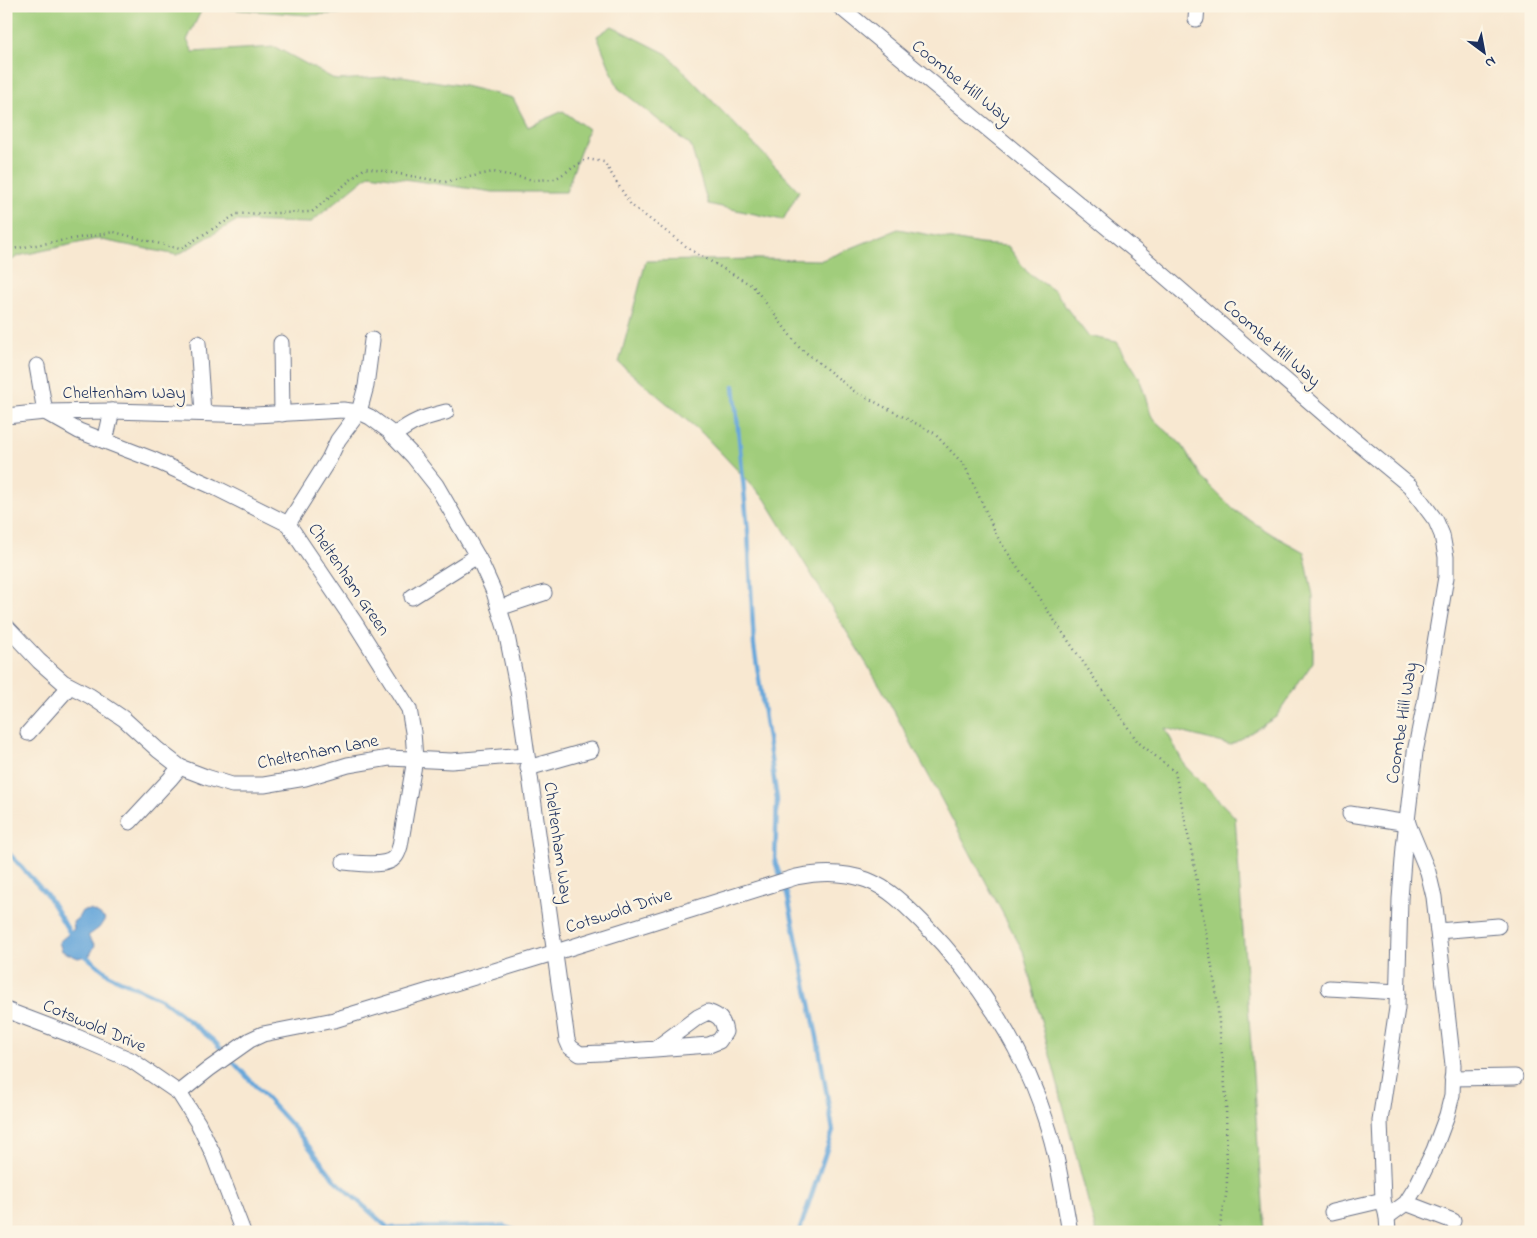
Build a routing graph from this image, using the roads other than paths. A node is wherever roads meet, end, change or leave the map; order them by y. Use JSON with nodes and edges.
{"nodes":[{"id":1,"x":839,"y":6,"type":"edge"},
{"id":2,"x":372,"y":340,"type":"dead end"},
{"id":3,"x":198,"y":343,"type":"dead end"},
{"id":4,"x":281,"y":344,"type":"dead end"},
{"id":5,"x":36,"y":366,"type":"dead end"},
{"id":6,"x":112,"y":411,"type":"junction"},
{"id":7,"x":45,"y":412,"type":"junction"},
{"id":8,"x":358,"y":412,"type":"junction"},
{"id":9,"x":446,"y":412,"type":"dead end"},
{"id":10,"x":203,"y":413,"type":"junction"},
{"id":11,"x":282,"y":414,"type":"junction"},
{"id":12,"x":6,"y":416,"type":"edge"},
{"id":13,"x":394,"y":436,"type":"junction"},
{"id":14,"x":105,"y":441,"type":"junction"},
{"id":15,"x":288,"y":524,"type":"junction"},
{"id":16,"x":476,"y":556,"type":"junction"},
{"id":17,"x":544,"y":593,"type":"dead end"},
{"id":18,"x":412,"y":597,"type":"dead end"},
{"id":19,"x":499,"y":608,"type":"junction"},
{"id":20,"x":6,"y":626,"type":"edge"},
{"id":21,"x":70,"y":686,"type":"junction"},
{"id":22,"x":28,"y":733,"type":"dead end"},
{"id":23,"x":591,"y":750,"type":"dead end"},
{"id":24,"x":415,"y":759,"type":"junction"},
{"id":25,"x":527,"y":762,"type":"junction"},
{"id":26,"x":180,"y":767,"type":"junction"},
{"id":27,"x":1350,"y":814,"type":"dead end"},
{"id":28,"x":130,"y":822,"type":"dead end"},
{"id":29,"x":1408,"y":823,"type":"junction"},
{"id":30,"x":344,"y":862,"type":"dead end"},
{"id":31,"x":1430,"y":882,"type":"junction"},
{"id":32,"x":1401,"y":887,"type":"junction"},
{"id":33,"x":1498,"y":926,"type":"dead end"},
{"id":34,"x":1438,"y":931,"type":"junction"},
{"id":35,"x":554,"y":953,"type":"junction"},
{"id":36,"x":1329,"y":988,"type":"dead end"},
{"id":37,"x":1398,"y":992,"type":"junction"},
{"id":38,"x":6,"y":1010,"type":"edge"},
{"id":39,"x":655,"y":1049,"type":"dead end"},
{"id":40,"x":1515,"y":1077,"type":"dead end"},
{"id":41,"x":1452,"y":1078,"type":"junction"},
{"id":42,"x":179,"y":1093,"type":"junction"},
{"id":43,"x":1384,"y":1200,"type":"junction"},
{"id":44,"x":1406,"y":1203,"type":"junction"},
{"id":45,"x":1332,"y":1212,"type":"dead end"},
{"id":46,"x":1453,"y":1221,"type":"dead end"},
{"id":47,"x":1388,"y":1225,"type":"edge"},
{"id":48,"x":243,"y":1232,"type":"edge"},
{"id":49,"x":1070,"y":1232,"type":"edge"}],
"edges":[{"from":1,"to":29,"type":"street","name":"Coombe Hill Way"},
{"from":2,"to":8,"type":"street"},
{"from":3,"to":10,"type":"street","name":"Cheltenham Way"},
{"from":4,"to":11,"type":"street"},
{"from":5,"to":7,"type":"street","name":"Cheltenham Way"},
{"from":6,"to":7,"type":"street","name":"Cheltenham Way"},
{"from":6,"to":10,"type":"street","name":"Cheltenham Way"},
{"from":6,"to":14,"type":"street"},
{"from":7,"to":12,"type":"street","name":"Cheltenham Way"},
{"from":7,"to":14,"type":"street","name":"Cheltenham Green"},
{"from":8,"to":11,"type":"street","name":"Cheltenham Way"},
{"from":8,"to":13,"type":"street","name":"Cheltenham Way"},
{"from":8,"to":15,"type":"street"},
{"from":9,"to":13,"type":"street"},
{"from":10,"to":11,"type":"street","name":"Cheltenham Way"},
{"from":13,"to":16,"type":"street","name":"Cheltenham Way"},
{"from":14,"to":15,"type":"street","name":"Cheltenham Green"},
{"from":15,"to":24,"type":"street","name":"Cheltenham Green"},
{"from":16,"to":18,"type":"street"},
{"from":16,"to":19,"type":"street","name":"Cheltenham Way"},
{"from":17,"to":19,"type":"street"},
{"from":19,"to":25,"type":"street","name":"Cheltenham Way"},
{"from":20,"to":21,"type":"street","name":"Cheltenham Lane"},
{"from":21,"to":22,"type":"street"},
{"from":21,"to":26,"type":"street","name":"Cheltenham Lane"},
{"from":23,"to":25,"type":"street","name":"Cheltenham Way"},
{"from":24,"to":25,"type":"street","name":"Cheltenham Lane"},
{"from":24,"to":26,"type":"street","name":"Cheltenham Lane"},
{"from":24,"to":30,"type":"street","name":"Cheltenham Green"},
{"from":25,"to":35,"type":"street","name":"Cheltenham Way"},
{"from":26,"to":28,"type":"street"},
{"from":27,"to":29,"type":"street"},
{"from":29,"to":31,"type":"street","name":"Coombe Hill Way"},
{"from":29,"to":32,"type":"street","name":"Coombe Hill Way"},
{"from":31,"to":32,"type":"street"},
{"from":31,"to":34,"type":"street","name":"Coombe Hill Way"},
{"from":32,"to":37,"type":"street","name":"Coombe Hill Way"},
{"from":33,"to":34,"type":"street"},
{"from":34,"to":41,"type":"street","name":"Coombe Hill Way"},
{"from":35,"to":39,"type":"street","name":"Cheltenham Way"},
{"from":35,"to":42,"type":"street","name":"Cotswold Drive"},
{"from":35,"to":49,"type":"street","name":"Cotswold Drive"},
{"from":36,"to":37,"type":"street"},
{"from":37,"to":43,"type":"street","name":"Coombe Hill Way"},
{"from":38,"to":42,"type":"street","name":"Cotswold Drive"},
{"from":40,"to":41,"type":"street"},
{"from":41,"to":44,"type":"street","name":"Coombe Hill Way"},
{"from":42,"to":48,"type":"street"},
{"from":43,"to":45,"type":"street"},
{"from":43,"to":47,"type":"street","name":"Coombe Hill Way"},
{"from":44,"to":46,"type":"street"},
{"from":44,"to":47,"type":"street","name":"Coombe Hill Way"}]}
